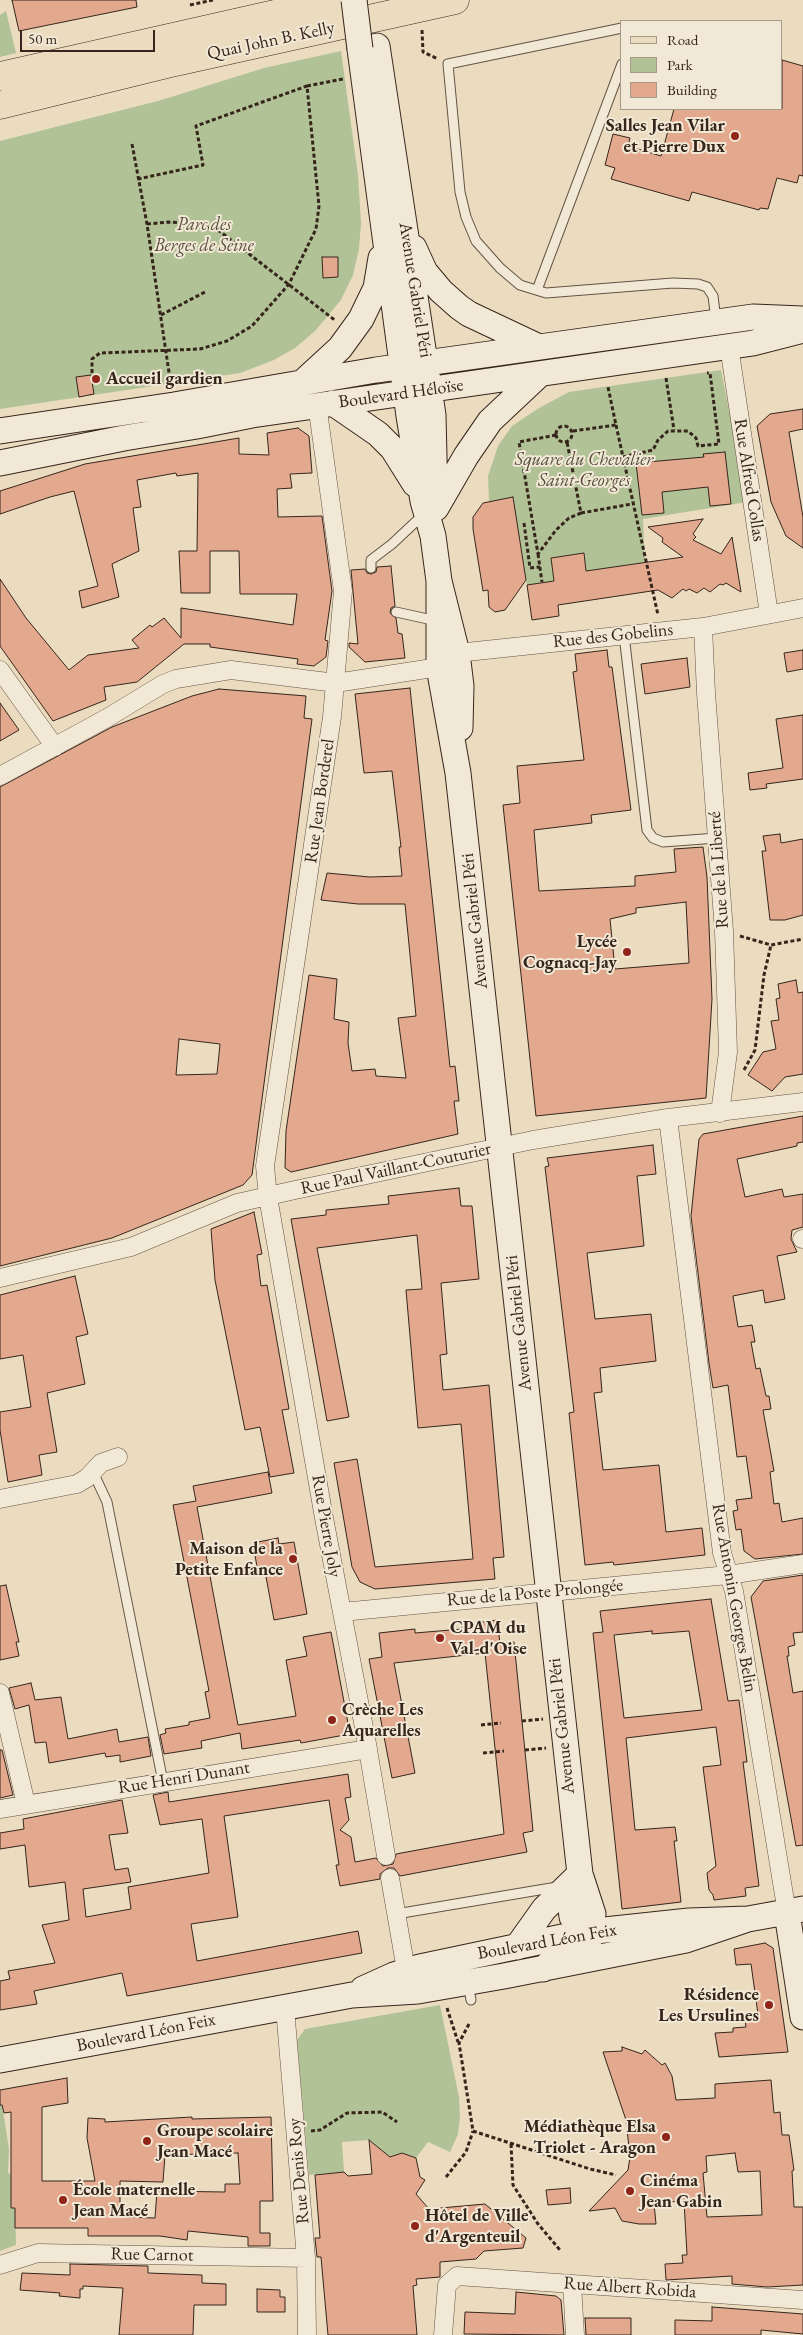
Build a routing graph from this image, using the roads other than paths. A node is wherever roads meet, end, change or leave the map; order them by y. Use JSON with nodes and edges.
{"nodes":[{"id":1,"x":337,"y":0,"type":"edge"},
{"id":2,"x":354,"y":0,"type":"edge"},
{"id":3,"x":370,"y":0,"type":"edge"},
{"id":4,"x":455,"y":0,"type":"edge"},
{"id":5,"x":620,"y":28,"type":"edge"},
{"id":6,"x":369,"y":47,"type":"junction"},
{"id":7,"x":620,"y":69,"type":"edge"},
{"id":8,"x":0,"y":76,"type":"edge"},
{"id":9,"x":0,"y":105,"type":"edge"},
{"id":10,"x":394,"y":232,"type":"junction"},
{"id":11,"x":537,"y":290,"type":"junction"},
{"id":12,"x":803,"y":319,"type":"edge"},
{"id":13,"x":716,"y":323,"type":"junction"},
{"id":14,"x":803,"y":330,"type":"edge"},
{"id":15,"x":729,"y":346,"type":"junction"},
{"id":16,"x":539,"y":347,"type":"junction"},
{"id":17,"x":427,"y":364,"type":"junction"},
{"id":18,"x":401,"y":367,"type":"junction"},
{"id":19,"x":540,"y":374,"type":"junction"},
{"id":20,"x":303,"y":382,"type":"junction"},
{"id":21,"x":430,"y":391,"type":"junction"},
{"id":22,"x":406,"y":394,"type":"junction"},
{"id":23,"x":325,"y":403,"type":"junction"},
{"id":24,"x":0,"y":431,"type":"edge"},
{"id":25,"x":0,"y":464,"type":"edge"},
{"id":26,"x":428,"y":508,"type":"junction"},
{"id":27,"x":371,"y":568,"type":"dead end"},
{"id":28,"x":439,"y":581,"type":"junction"},
{"id":29,"x":803,"y":608,"type":"edge"},
{"id":30,"x":396,"y":612,"type":"dead end"},
{"id":31,"x":769,"y":614,"type":"junction"},
{"id":32,"x":438,"y":622,"type":"junction"},
{"id":33,"x":703,"y":627,"type":"junction"},
{"id":34,"x":624,"y":635,"type":"junction"},
{"id":35,"x":448,"y":660,"type":"junction"},
{"id":36,"x":0,"y":670,"type":"edge"},
{"id":37,"x":336,"y":682,"type":"junction"},
{"id":38,"x":55,"y":747,"type":"junction"},
{"id":39,"x":0,"y":776,"type":"edge"},
{"id":40,"x":717,"y":838,"type":"junction"},
{"id":41,"x":803,"y":1102,"type":"edge"},
{"id":42,"x":720,"y":1113,"type":"junction"},
{"id":43,"x":668,"y":1118,"type":"junction"},
{"id":44,"x":499,"y":1146,"type":"junction"},
{"id":45,"x":268,"y":1197,"type":"junction"},
{"id":46,"x":0,"y":1278,"type":"edge"},
{"id":47,"x":118,"y":1457,"type":"dead end"},
{"id":48,"x":93,"y":1472,"type":"junction"},
{"id":49,"x":0,"y":1499,"type":"edge"},
{"id":50,"x":803,"y":1564,"type":"edge"},
{"id":51,"x":728,"y":1575,"type":"junction"},
{"id":52,"x":548,"y":1592,"type":"junction"},
{"id":53,"x":342,"y":1612,"type":"junction"},
{"id":54,"x":0,"y":1693,"type":"edge"},
{"id":55,"x":368,"y":1749,"type":"junction"},
{"id":56,"x":163,"y":1782,"type":"junction"},
{"id":57,"x":26,"y":1804,"type":"junction"},
{"id":58,"x":0,"y":1808,"type":"edge"},
{"id":59,"x":386,"y":1856,"type":"dead end"},
{"id":60,"x":390,"y":1878,"type":"dead end"},
{"id":61,"x":574,"y":1880,"type":"junction"},
{"id":62,"x":795,"y":1911,"type":"edge"},
{"id":63,"x":396,"y":1914,"type":"junction"},
{"id":64,"x":748,"y":1919,"type":"junction"},
{"id":65,"x":586,"y":1932,"type":"junction"},
{"id":66,"x":517,"y":1947,"type":"junction"},
{"id":67,"x":479,"y":1954,"type":"junction"},
{"id":68,"x":592,"y":1958,"type":"junction"},
{"id":69,"x":543,"y":1969,"type":"junction"},
{"id":70,"x":406,"y":1970,"type":"junction"},
{"id":71,"x":469,"y":1992,"type":"junction"},
{"id":72,"x":352,"y":1995,"type":"junction"},
{"id":73,"x":285,"y":2008,"type":"junction"},
{"id":74,"x":803,"y":2017,"type":"edge"},
{"id":75,"x":0,"y":2060,"type":"edge"},
{"id":76,"x":306,"y":2258,"type":"junction"},
{"id":77,"x":0,"y":2265,"type":"edge"},
{"id":78,"x":572,"y":2284,"type":"junction"},
{"id":79,"x":803,"y":2300,"type":"edge"},
{"id":80,"x":307,"y":2335,"type":"edge"},
{"id":81,"x":443,"y":2335,"type":"edge"},
{"id":82,"x":575,"y":2335,"type":"edge"}],
"edges":[{"from":1,"to":8,"type":"main road","name":"Quai John B. Kelly"},
{"from":2,"to":6,"type":"main road","bridge":true},
{"from":3,"to":6,"type":"main road"},
{"from":4,"to":9,"type":"main road","name":"Quai John B. Kelly"},
{"from":5,"to":11,"type":"lane"},
{"from":6,"to":10,"type":"main road","name":"Avenue Gabriel Péri"},
{"from":7,"to":11,"type":"lane"},
{"from":10,"to":16,"type":"main road"},
{"from":10,"to":17,"type":"main road","name":"Avenue Gabriel Péri"},
{"from":10,"to":18,"type":"main road","name":"Avenue Gabriel Péri"},
{"from":10,"to":20,"type":"main road"},
{"from":11,"to":13,"type":"lane"},
{"from":12,"to":13,"type":"main road","name":"Boulevard Héloïse"},
{"from":13,"to":16,"type":"main road","name":"Boulevard Héloïse"},
{"from":14,"to":15,"type":"main road","name":"Boulevard Héloïse"},
{"from":15,"to":19,"type":"main road","name":"Boulevard Héloïse"},
{"from":15,"to":31,"type":"street","name":"Rue Alfred Collas"},
{"from":16,"to":17,"type":"main road","name":"Boulevard Héloïse"},
{"from":17,"to":18,"type":"main road","name":"Boulevard Héloïse"},
{"from":17,"to":21,"type":"main road","name":"Avenue Gabriel Péri"},
{"from":18,"to":20,"type":"main road","name":"Boulevard Héloïse"},
{"from":18,"to":22,"type":"main road","name":"Avenue Gabriel Péri"},
{"from":19,"to":21,"type":"main road","name":"Boulevard Héloïse"},
{"from":19,"to":26,"type":"main road"},
{"from":20,"to":24,"type":"main road","name":"Boulevard Héloïse"},
{"from":21,"to":22,"type":"main road","name":"Boulevard Héloïse"},
{"from":21,"to":26,"type":"main road","name":"Avenue Gabriel Péri"},
{"from":22,"to":23,"type":"main road","name":"Boulevard Héloïse"},
{"from":22,"to":26,"type":"main road","name":"Avenue Gabriel Péri"},
{"from":23,"to":25,"type":"main road","name":"Boulevard Héloïse"},
{"from":23,"to":26,"type":"main road"},
{"from":23,"to":37,"type":"street","name":"Rue Jean Borderel"},
{"from":26,"to":27,"type":"lane"},
{"from":26,"to":28,"type":"main road","name":"Avenue Gabriel Péri"},
{"from":28,"to":32,"type":"main road","name":"Avenue Gabriel Péri"},
{"from":28,"to":35,"type":"main road","name":"Avenue Gabriel Péri"},
{"from":29,"to":31,"type":"street","name":"Rue des Gobelins"},
{"from":30,"to":32,"type":"lane"},
{"from":31,"to":33,"type":"street","name":"Rue des Gobelins"},
{"from":32,"to":35,"type":"main road","name":"Avenue Gabriel Péri"},
{"from":33,"to":34,"type":"street","name":"Rue des Gobelins"},
{"from":33,"to":40,"type":"street","name":"Rue de la Liberté"},
{"from":34,"to":35,"type":"street","name":"Rue des Gobelins"},
{"from":34,"to":40,"type":"lane"},
{"from":35,"to":37,"type":"street","name":"Rue des Gobelins"},
{"from":35,"to":44,"type":"main road","name":"Avenue Gabriel Péri"},
{"from":36,"to":38,"type":"street"},
{"from":37,"to":38,"type":"street","name":"Rue des Gobelins"},
{"from":37,"to":45,"type":"street","name":"Rue Jean Borderel"},
{"from":38,"to":39,"type":"street","name":"Rue des Gobelins"},
{"from":40,"to":42,"type":"street","name":"Rue de la Liberté"},
{"from":41,"to":42,"type":"street","name":"Rue Paul Vaillant-Couturier"},
{"from":42,"to":43,"type":"street","name":"Rue Paul Vaillant-Couturier"},
{"from":43,"to":44,"type":"street","name":"Rue Paul Vaillant-Couturier"},
{"from":43,"to":51,"type":"street","name":"Rue Antonin Georges Belin"},
{"from":44,"to":45,"type":"street","name":"Rue Paul Vaillant-Couturier"},
{"from":44,"to":52,"type":"main road","name":"Avenue Gabriel Péri"},
{"from":45,"to":46,"type":"street","name":"Rue Paul Vaillant-Couturier"},
{"from":45,"to":53,"type":"street","name":"Rue Pierre Joly"},
{"from":47,"to":48,"type":"street"},
{"from":48,"to":49,"type":"street"},
{"from":48,"to":56,"type":"lane"},
{"from":50,"to":51,"type":"street","name":"Rue de la Poste Prolongée"},
{"from":51,"to":52,"type":"street","name":"Rue de la Poste Prolongée"},
{"from":51,"to":62,"type":"street","name":"Rue Antonin Georges Belin"},
{"from":52,"to":53,"type":"street","name":"Rue de la Poste Prolongée"},
{"from":52,"to":61,"type":"main road","name":"Avenue Gabriel Péri"},
{"from":53,"to":55,"type":"street","name":"Rue Pierre Joly"},
{"from":54,"to":57,"type":"street"},
{"from":55,"to":56,"type":"street","name":"Rue Henri Dunant"},
{"from":55,"to":59,"type":"street","name":"Rue Pierre Joly"},
{"from":56,"to":57,"type":"street","name":"Rue Henri Dunant"},
{"from":57,"to":58,"type":"street","name":"Rue Henri Dunant"},
{"from":60,"to":63,"type":"street"},
{"from":61,"to":63,"type":"lane"},
{"from":61,"to":65,"type":"main road","name":"Avenue Gabriel Péri"},
{"from":61,"to":66,"type":"main road"},
{"from":62,"to":64,"type":"main road","name":"Boulevard Léon Feix"},
{"from":62,"to":74,"type":"main road","name":"Rue Antonin Georges Belin"},
{"from":63,"to":70,"type":"street"},
{"from":64,"to":65,"type":"main road","name":"Boulevard Léon Feix"},
{"from":64,"to":68,"type":"main road","name":"Boulevard Léon Feix"},
{"from":65,"to":66,"type":"main road","name":"Boulevard Léon Feix"},
{"from":65,"to":68,"type":"main road","name":"Avenue Gabriel Péri"},
{"from":65,"to":69,"type":"main road"},
{"from":66,"to":67,"type":"main road","name":"Boulevard Léon Feix"},
{"from":67,"to":70,"type":"main road","name":"Boulevard Léon Feix"},
{"from":67,"to":71,"type":"lane"},
{"from":68,"to":69,"type":"main road","name":"Boulevard Léon Feix"},
{"from":69,"to":71,"type":"main road","name":"Boulevard Léon Feix"},
{"from":70,"to":72,"type":"main road","name":"Boulevard Léon Feix"},
{"from":71,"to":72,"type":"main road","name":"Boulevard Léon Feix"},
{"from":72,"to":73,"type":"main road","name":"Boulevard Léon Feix"},
{"from":73,"to":75,"type":"main road","name":"Boulevard Léon Feix"},
{"from":73,"to":76,"type":"street","name":"Rue Denis Roy"},
{"from":76,"to":77,"type":"street","name":"Rue Carnot"},
{"from":76,"to":80,"type":"street","name":"Rue Denis Roy"},
{"from":78,"to":79,"type":"street","name":"Rue Albert Robida"},
{"from":78,"to":81,"type":"street","name":"Rue Albert Robida"},
{"from":78,"to":82,"type":"street"}]}
